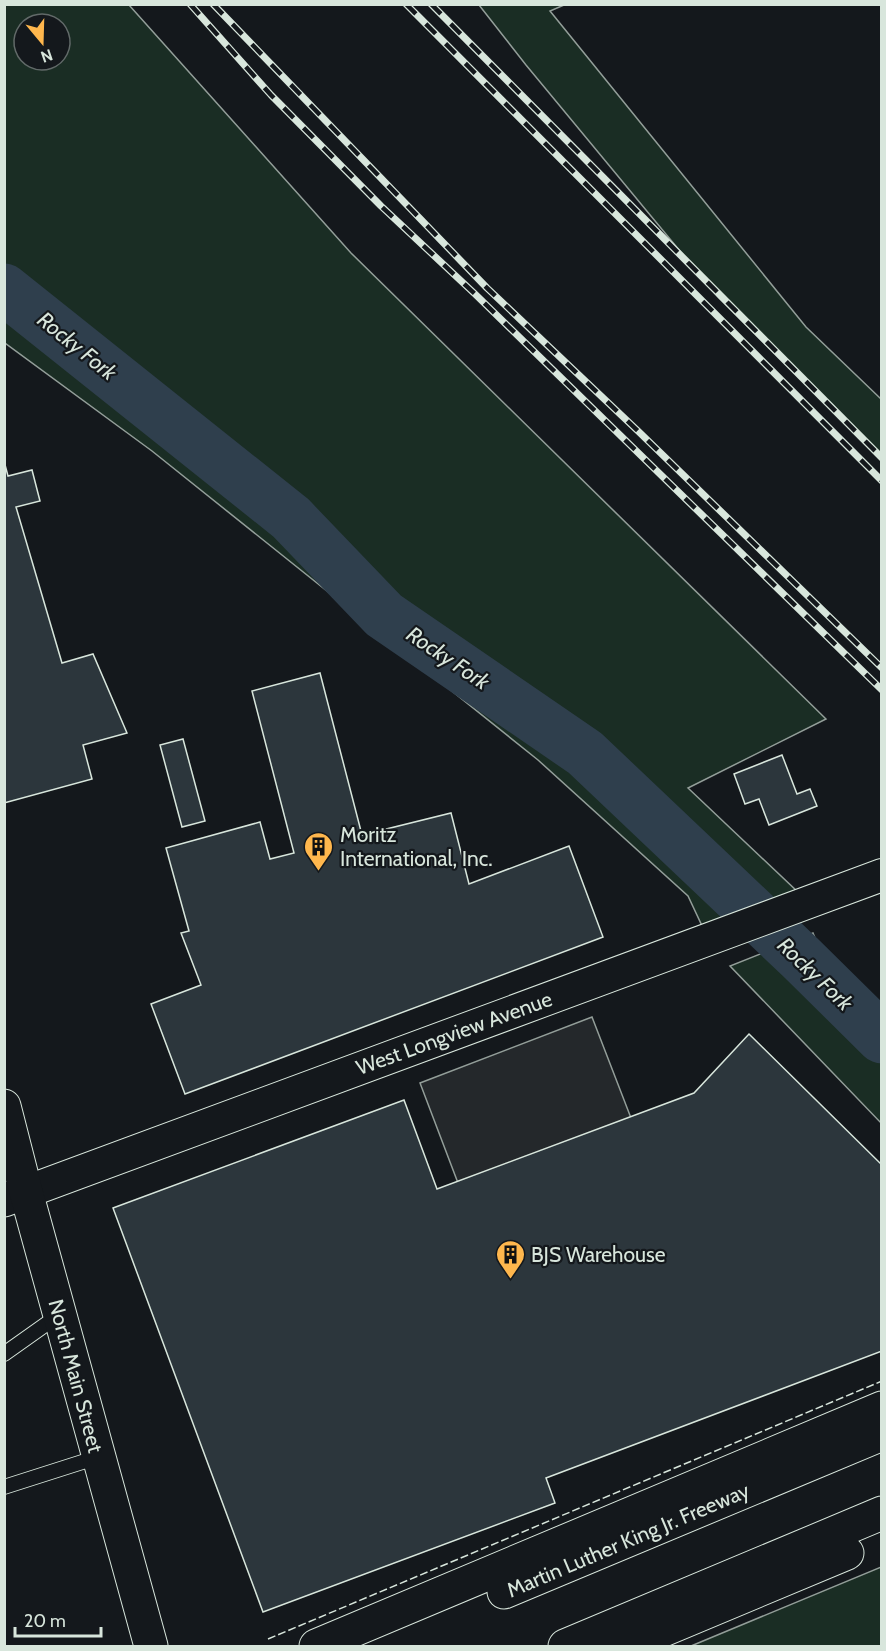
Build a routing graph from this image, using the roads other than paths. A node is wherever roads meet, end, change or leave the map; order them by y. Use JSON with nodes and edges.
{"nodes":[{"id":1,"x":882,"y":875,"type":"edge"},
{"id":2,"x":4,"y":1106,"type":"edge"},
{"id":3,"x":15,"y":1196,"type":"edge"},
{"id":4,"x":59,"y":1315,"type":"junction"},
{"id":5,"x":4,"y":1354,"type":"edge"},
{"id":6,"x":882,"y":1408,"type":"edge"},
{"id":7,"x":882,"y":1434,"type":"edge"},
{"id":8,"x":98,"y":1457,"type":"junction"},
{"id":9,"x":4,"y":1487,"type":"edge"},
{"id":10,"x":882,"y":1513,"type":"edge"},
{"id":11,"x":882,"y":1538,"type":"edge"},
{"id":12,"x":151,"y":1647,"type":"edge"},
{"id":13,"x":316,"y":1647,"type":"edge"},
{"id":14,"x":375,"y":1647,"type":"edge"},
{"id":15,"x":565,"y":1647,"type":"edge"},
{"id":16,"x":625,"y":1647,"type":"edge"}],
"edges":[{"from":1,"to":3,"type":"street","name":"West Longview Avenue"},
{"from":2,"to":3,"type":"highway","name":"North Main Street"},
{"from":3,"to":4,"type":"highway","name":"North Main Street"},
{"from":4,"to":5,"type":"lane"},
{"from":4,"to":8,"type":"highway","name":"North Main Street"},
{"from":6,"to":13,"type":"highway"},
{"from":7,"to":14,"type":"highway","name":"Martin Luther King Jr. Freeway"},
{"from":8,"to":9,"type":"lane"},
{"from":8,"to":12,"type":"highway","name":"North Main Street"},
{"from":10,"to":15,"type":"highway"},
{"from":11,"to":16,"type":"highway"}]}
